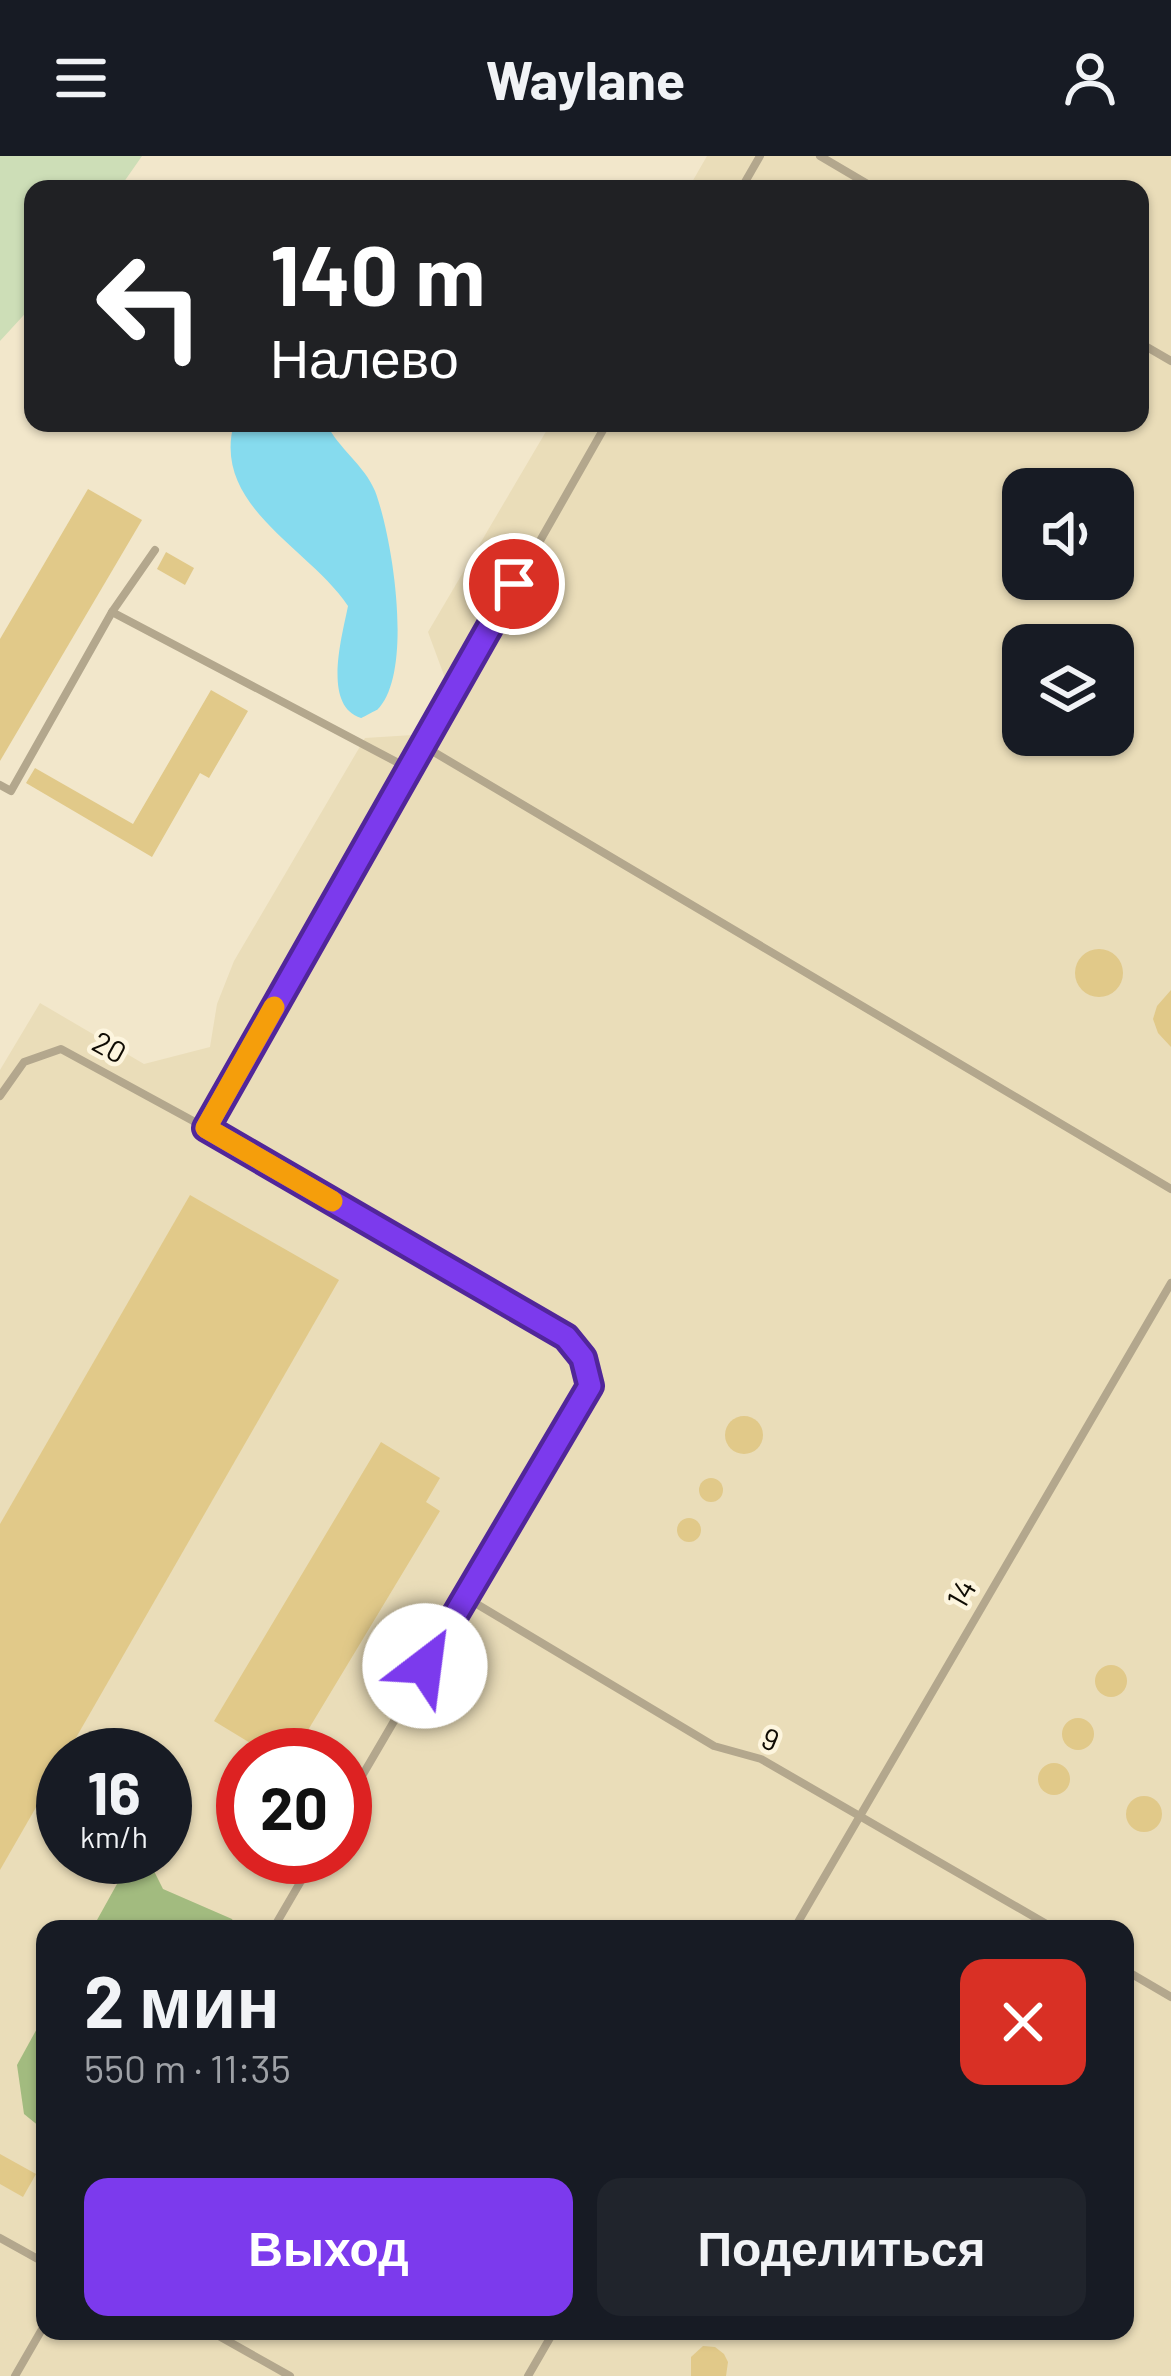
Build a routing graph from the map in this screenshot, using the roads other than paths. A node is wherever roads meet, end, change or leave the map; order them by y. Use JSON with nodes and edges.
{"nodes":[{"id":1,"x":820,"y":156,"type":"edge"},
{"id":2,"x":861,"y":180,"type":"edge"},
{"id":3,"x":602,"y":432,"type":"edge"},
{"id":4,"x":155,"y":550,"type":"dead end"},
{"id":5,"x":112,"y":612,"type":"junction"},
{"id":6,"x":422,"y":745,"type":"junction"},
{"id":7,"x":408,"y":768,"type":"junction"},
{"id":8,"x":0,"y":785,"type":"edge"},
{"id":9,"x":0,"y":1096,"type":"edge"},
{"id":10,"x":206,"y":1128,"type":"junction"},
{"id":11,"x":1171,"y":1189,"type":"edge"},
{"id":12,"x":1171,"y":1283,"type":"edge"},
{"id":13,"x":465,"y":1597,"type":"junction"},
{"id":14,"x":372,"y":1758,"type":"edge"},
{"id":15,"x":861,"y":1816,"type":"junction"},
{"id":16,"x":299,"y":1884,"type":"edge"},
{"id":17,"x":278,"y":1920,"type":"edge"},
{"id":18,"x":799,"y":1920,"type":"edge"},
{"id":19,"x":1040,"y":1920,"type":"edge"},
{"id":20,"x":1134,"y":1975,"type":"edge"},
{"id":21,"x":1171,"y":1997,"type":"edge"},
{"id":22,"x":0,"y":2238,"type":"edge"},
{"id":23,"x":36,"y":2258,"type":"edge"},
{"id":24,"x":36,"y":2340,"type":"edge"},
{"id":25,"x":226,"y":2340,"type":"edge"},
{"id":26,"x":549,"y":2340,"type":"edge"},
{"id":27,"x":15,"y":2376,"type":"edge"},
{"id":28,"x":290,"y":2376,"type":"edge"},
{"id":29,"x":528,"y":2376,"type":"edge"}],
"edges":[{"from":1,"to":2,"type":"lane"},
{"from":3,"to":6,"type":"lane"},
{"from":4,"to":5,"type":"lane"},
{"from":5,"to":7,"type":"lane"},
{"from":5,"to":8,"type":"lane"},
{"from":6,"to":7,"type":"lane"},
{"from":6,"to":11,"type":"lane"},
{"from":7,"to":10,"type":"lane"},
{"from":9,"to":10,"type":"lane","name":"20","number":"20"},
{"from":10,"to":13,"type":"lane","name":"20"},
{"from":12,"to":15,"type":"lane","name":"14","number":"14"},
{"from":13,"to":14,"type":"lane","name":"20"},
{"from":13,"to":15,"type":"lane","name":"9","number":"9"},
{"from":15,"to":18,"type":"lane","name":"14","number":"14"},
{"from":15,"to":19,"type":"lane","name":"9","number":"9"},
{"from":16,"to":17,"type":"lane"},
{"from":20,"to":21,"type":"lane"},
{"from":22,"to":23,"type":"lane"},
{"from":24,"to":27,"type":"lane"},
{"from":25,"to":28,"type":"lane"},
{"from":26,"to":29,"type":"lane"}]}
